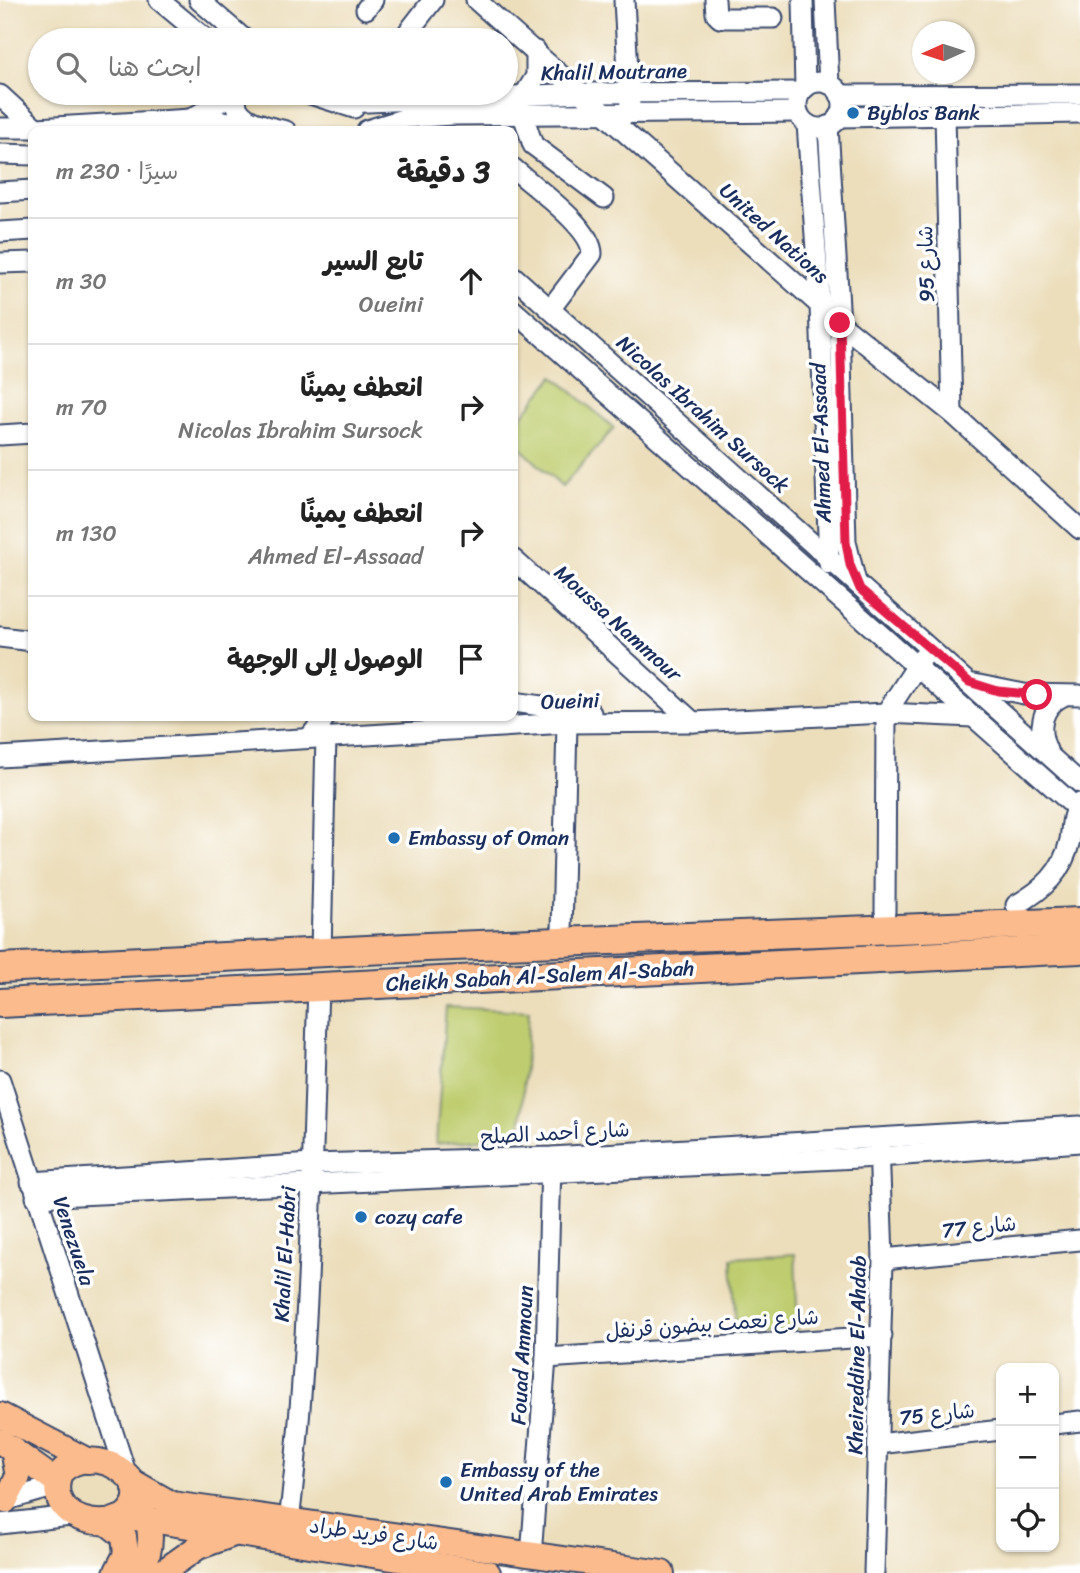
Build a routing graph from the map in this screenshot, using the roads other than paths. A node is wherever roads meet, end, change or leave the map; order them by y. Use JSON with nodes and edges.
{"nodes":[{"id":1,"x":159,"y":0,"type":"edge"},
{"id":2,"x":199,"y":0,"type":"edge"},
{"id":3,"x":433,"y":0,"type":"edge"},
{"id":4,"x":475,"y":0,"type":"edge"},
{"id":5,"x":624,"y":0,"type":"edge"},
{"id":6,"x":715,"y":0,"type":"edge"},
{"id":7,"x":803,"y":0,"type":"edge"},
{"id":8,"x":825,"y":0,"type":"edge"},
{"id":9,"x":772,"y":18,"type":"dead end"},
{"id":10,"x":193,"y":28,"type":"edge"},
{"id":11,"x":228,"y":28,"type":"edge"},
{"id":12,"x":411,"y":28,"type":"edge"},
{"id":13,"x":508,"y":28,"type":"edge"},
{"id":14,"x":518,"y":36,"type":"edge"},
{"id":15,"x":536,"y":51,"type":"junction"},
{"id":16,"x":834,"y":90,"type":"junction"},
{"id":17,"x":583,"y":93,"type":"junction"},
{"id":18,"x":628,"y":94,"type":"junction"},
{"id":19,"x":1080,"y":94,"type":"edge"},
{"id":20,"x":0,"y":95,"type":"edge"},
{"id":21,"x":803,"y":104,"type":"junction"},
{"id":22,"x":216,"y":105,"type":"edge"},
{"id":23,"x":237,"y":105,"type":"edge"},
{"id":24,"x":347,"y":105,"type":"edge"},
{"id":25,"x":463,"y":105,"type":"edge"},
{"id":26,"x":523,"y":106,"type":"junction"},
{"id":27,"x":1080,"y":113,"type":"edge"},
{"id":28,"x":601,"y":114,"type":"junction"},
{"id":29,"x":630,"y":114,"type":"junction"},
{"id":30,"x":945,"y":114,"type":"junction"},
{"id":31,"x":191,"y":119,"type":"junction"},
{"id":32,"x":834,"y":122,"type":"junction"},
{"id":33,"x":261,"y":124,"type":"junction"},
{"id":34,"x":34,"y":126,"type":"edge"},
{"id":35,"x":105,"y":126,"type":"edge"},
{"id":36,"x":268,"y":126,"type":"edge"},
{"id":37,"x":366,"y":126,"type":"edge"},
{"id":38,"x":380,"y":126,"type":"edge"},
{"id":39,"x":0,"y":128,"type":"edge"},
{"id":40,"x":28,"y":129,"type":"edge"},
{"id":41,"x":630,"y":136,"type":"junction"},
{"id":42,"x":0,"y":154,"type":"edge"},
{"id":43,"x":28,"y":155,"type":"edge"},
{"id":44,"x":518,"y":172,"type":"edge"},
{"id":45,"x":28,"y":190,"type":"edge"},
{"id":46,"x":0,"y":191,"type":"edge"},
{"id":47,"x":604,"y":198,"type":"dead end"},
{"id":48,"x":28,"y":230,"type":"edge"},
{"id":49,"x":0,"y":232,"type":"edge"},
{"id":50,"x":28,"y":262,"type":"edge"},
{"id":51,"x":0,"y":263,"type":"edge"},
{"id":52,"x":518,"y":280,"type":"edge"},
{"id":53,"x":820,"y":305,"type":"junction"},
{"id":54,"x":551,"y":308,"type":"junction"},
{"id":55,"x":518,"y":314,"type":"edge"},
{"id":56,"x":840,"y":323,"type":"junction"},
{"id":57,"x":952,"y":413,"type":"junction"},
{"id":58,"x":28,"y":433,"type":"edge"},
{"id":59,"x":0,"y":435,"type":"edge"},
{"id":60,"x":1080,"y":529,"type":"edge"},
{"id":61,"x":830,"y":558,"type":"junction"},
{"id":62,"x":518,"y":564,"type":"edge"},
{"id":63,"x":828,"y":586,"type":"junction"},
{"id":64,"x":860,"y":589,"type":"junction"},
{"id":65,"x":0,"y":637,"type":"edge"},
{"id":66,"x":28,"y":640,"type":"edge"},
{"id":67,"x":929,"y":649,"type":"junction"},
{"id":68,"x":915,"y":667,"type":"junction"},
{"id":69,"x":969,"y":682,"type":"junction"},
{"id":70,"x":1071,"y":696,"type":"edge"},
{"id":71,"x":518,"y":703,"type":"edge"},
{"id":72,"x":886,"y":713,"type":"junction"},
{"id":73,"x":973,"y":717,"type":"junction"},
{"id":74,"x":324,"y":721,"type":"edge"},
{"id":75,"x":658,"y":722,"type":"junction"},
{"id":76,"x":693,"y":722,"type":"junction"},
{"id":77,"x":567,"y":723,"type":"junction"},
{"id":78,"x":318,"y":736,"type":"junction"},
{"id":79,"x":1047,"y":750,"type":"junction"},
{"id":80,"x":0,"y":757,"type":"edge"},
{"id":81,"x":1080,"y":783,"type":"edge"},
{"id":82,"x":1079,"y":807,"type":"edge"},
{"id":83,"x":1080,"y":903,"type":"edge"},
{"id":84,"x":1016,"y":905,"type":"junction"},
{"id":85,"x":885,"y":912,"type":"junction"},
{"id":86,"x":1080,"y":922,"type":"edge"},
{"id":87,"x":562,"y":932,"type":"junction"},
{"id":88,"x":427,"y":947,"type":"junction"},
{"id":89,"x":1080,"y":949,"type":"edge"},
{"id":90,"x":321,"y":952,"type":"junction"},
{"id":91,"x":1080,"y":965,"type":"edge"},
{"id":92,"x":3,"y":967,"type":"edge"},
{"id":93,"x":427,"y":981,"type":"junction"},
{"id":94,"x":318,"y":987,"type":"junction"},
{"id":95,"x":0,"y":1003,"type":"edge"},
{"id":96,"x":0,"y":1080,"type":"edge"},
{"id":97,"x":1080,"y":1126,"type":"edge"},
{"id":98,"x":1080,"y":1142,"type":"edge"},
{"id":99,"x":880,"y":1147,"type":"junction"},
{"id":100,"x":312,"y":1164,"type":"junction"},
{"id":101,"x":551,"y":1165,"type":"junction"},
{"id":102,"x":312,"y":1184,"type":"junction"},
{"id":103,"x":34,"y":1189,"type":"junction"},
{"id":104,"x":1080,"y":1240,"type":"edge"},
{"id":105,"x":883,"y":1259,"type":"junction"},
{"id":106,"x":881,"y":1336,"type":"junction"},
{"id":107,"x":546,"y":1358,"type":"junction"},
{"id":108,"x":0,"y":1415,"type":"edge"},
{"id":109,"x":107,"y":1415,"type":"junction"},
{"id":110,"x":1080,"y":1421,"type":"edge"},
{"id":111,"x":1059,"y":1423,"type":"edge"},
{"id":112,"x":996,"y":1431,"type":"edge"},
{"id":113,"x":878,"y":1444,"type":"junction"},
{"id":114,"x":7,"y":1445,"type":"edge"},
{"id":115,"x":91,"y":1461,"type":"junction"},
{"id":116,"x":56,"y":1484,"type":"junction"},
{"id":117,"x":125,"y":1499,"type":"junction"},
{"id":118,"x":2,"y":1509,"type":"edge"},
{"id":119,"x":71,"y":1516,"type":"junction"},
{"id":120,"x":149,"y":1521,"type":"junction"},
{"id":121,"x":289,"y":1522,"type":"junction"},
{"id":122,"x":234,"y":1534,"type":"junction"},
{"id":123,"x":531,"y":1556,"type":"junction"},
{"id":124,"x":168,"y":1571,"type":"edge"},
{"id":125,"x":116,"y":1573,"type":"edge"},
{"id":126,"x":140,"y":1573,"type":"edge"},
{"id":127,"x":488,"y":1573,"type":"edge"},
{"id":128,"x":662,"y":1573,"type":"edge"},
{"id":129,"x":874,"y":1573,"type":"edge"}],
"edges":[{"from":1,"to":10,"type":"street"},
{"from":2,"to":11,"type":"street"},
{"from":3,"to":12,"type":"street"},
{"from":4,"to":13,"type":"street","name":"United Nations"},
{"from":5,"to":18,"type":"street"},
{"from":6,"to":9,"type":"street"},
{"from":7,"to":21,"type":"street","name":"Ahmed El-Assaad"},
{"from":8,"to":16,"type":"street"},
{"from":14,"to":15,"type":"street","name":"United Nations"},
{"from":15,"to":17,"type":"street","name":"United Nations"},
{"from":15,"to":26,"type":"street"},
{"from":16,"to":19,"type":"street"},
{"from":16,"to":21,"type":"street"},
{"from":16,"to":32,"type":"street"},
{"from":17,"to":18,"type":"street","name":"Khalil Moutrane"},
{"from":17,"to":26,"type":"street","name":"Khalil Moutrane"},
{"from":17,"to":28,"type":"street","name":"United Nations"},
{"from":18,"to":21,"type":"street","name":"Khalil Moutrane"},
{"from":18,"to":29,"type":"street"},
{"from":20,"to":34,"type":"street"},
{"from":21,"to":29,"type":"street","name":"Khalil Moutrane"},
{"from":21,"to":32,"type":"street"},
{"from":21,"to":53,"type":"street","name":"Ahmed El-Assaad"},
{"from":22,"to":31,"type":"street"},
{"from":23,"to":33,"type":"street"},
{"from":24,"to":37,"type":"street"},
{"from":25,"to":26,"type":"street","name":"Khalil Moutrane"},
{"from":26,"to":28,"type":"street","name":"Khalil Moutrane"},
{"from":26,"to":38,"type":"street","name":"Khalil Moutrane"},
{"from":26,"to":47,"type":"street"},
{"from":27,"to":30,"type":"street"},
{"from":28,"to":29,"type":"street","name":"Khalil Moutrane"},
{"from":28,"to":41,"type":"street","name":"United Nations"},
{"from":29,"to":41,"type":"street"},
{"from":30,"to":32,"type":"street"},
{"from":30,"to":57,"type":"street","name":"شارع 95"},
{"from":31,"to":33,"type":"street"},
{"from":31,"to":35,"type":"street"},
{"from":32,"to":56,"type":"street","name":"Ahmed El-Assaad"},
{"from":33,"to":36,"type":"street"},
{"from":39,"to":40,"type":"street"},
{"from":41,"to":53,"type":"street","name":"United Nations"},
{"from":42,"to":43,"type":"street"},
{"from":44,"to":54,"type":"street"},
{"from":45,"to":46,"type":"street"},
{"from":48,"to":49,"type":"street"},
{"from":50,"to":51,"type":"street"},
{"from":52,"to":54,"type":"street","name":"Nicolas Ibrahim Sursock"},
{"from":53,"to":56,"type":"street","name":"United Nations"},
{"from":53,"to":61,"type":"street","name":"Ahmed El-Assaad"},
{"from":54,"to":61,"type":"street","name":"Nicolas Ibrahim Sursock"},
{"from":55,"to":63,"type":"street"},
{"from":56,"to":57,"type":"street","name":"United Nations"},
{"from":56,"to":64,"type":"street","name":"Ahmed El-Assaad"},
{"from":57,"to":60,"type":"street","name":"United Nations"},
{"from":58,"to":59,"type":"street"},
{"from":61,"to":63,"type":"street","name":"Ahmed El-Assaad"},
{"from":61,"to":64,"type":"street","name":"Nicolas Ibrahim Sursock"},
{"from":62,"to":76,"type":"street","name":"Moussa Nammour"},
{"from":63,"to":68,"type":"street"},
{"from":64,"to":67,"type":"street","name":"Nicolas Ibrahim Sursock"},
{"from":65,"to":66,"type":"street"},
{"from":67,"to":68,"type":"street"},
{"from":67,"to":69,"type":"street","name":"Nicolas Ibrahim Sursock"},
{"from":68,"to":72,"type":"street"},
{"from":68,"to":73,"type":"street"},
{"from":69,"to":70,"type":"street"},
{"from":69,"to":79,"type":"street","name":"Nicolas Ibrahim Sursock"},
{"from":70,"to":79,"type":"street"},
{"from":71,"to":75,"type":"street"},
{"from":72,"to":73,"type":"street","name":"Oueini"},
{"from":72,"to":76,"type":"street","name":"Oueini"},
{"from":72,"to":85,"type":"street"},
{"from":73,"to":82,"type":"street"},
{"from":74,"to":78,"type":"street"},
{"from":75,"to":76,"type":"street","name":"Oueini"},
{"from":75,"to":77,"type":"street","name":"Oueini"},
{"from":77,"to":78,"type":"street","name":"Oueini"},
{"from":77,"to":87,"type":"street"},
{"from":78,"to":80,"type":"street","name":"Oueini"},
{"from":78,"to":90,"type":"street"},
{"from":79,"to":81,"type":"street","name":"Nicolas Ibrahim Sursock"},
{"from":82,"to":84,"type":"street"},
{"from":83,"to":84,"type":"highway"},
{"from":84,"to":85,"type":"highway"},
{"from":85,"to":87,"type":"highway"},
{"from":86,"to":88,"type":"highway","name":"Cheikh Sabah Al-Salem Al-Sabah"},
{"from":87,"to":88,"type":"highway"},
{"from":88,"to":90,"type":"highway","name":"Cheikh Sabah Al-Salem Al-Sabah"},
{"from":89,"to":93,"type":"highway","name":"Cheikh Sabah Al-Salem Al-Sabah"},
{"from":90,"to":92,"type":"highway","name":"Cheikh Sabah Al-Salem Al-Sabah"},
{"from":91,"to":93,"type":"highway"},
{"from":93,"to":94,"type":"highway","name":"Cheikh Sabah Al-Salem Al-Sabah"},
{"from":94,"to":95,"type":"highway","name":"Cheikh Sabah Al-Salem Al-Sabah"},
{"from":94,"to":100,"type":"street","name":"Khalil El-Habri"},
{"from":96,"to":103,"type":"street","name":"Venezuela"},
{"from":97,"to":99,"type":"street","name":"شارع أحمد الصلح"},
{"from":98,"to":99,"type":"street","name":"شارع أحمد الصلح"},
{"from":99,"to":101,"type":"street","name":"شارع أحمد الصلح"},
{"from":99,"to":105,"type":"street","name":"Kheireddine El-Ahdab"},
{"from":100,"to":101,"type":"street","name":"شارع أحمد الصلح"},
{"from":100,"to":102,"type":"street","name":"Khalil El-Habri"},
{"from":100,"to":103,"type":"street","name":"شارع أحمد الصلح"},
{"from":101,"to":102,"type":"street","name":"شارع أحمد الصلح"},
{"from":101,"to":107,"type":"street","name":"Fouad Ammoun"},
{"from":102,"to":103,"type":"street","name":"شارع أحمد الصلح"},
{"from":102,"to":121,"type":"street","name":"Khalil El-Habri"},
{"from":103,"to":109,"type":"street","name":"Venezuela"},
{"from":104,"to":105,"type":"street","name":"شارع 77"},
{"from":105,"to":106,"type":"street","name":"Kheireddine El-Ahdab"},
{"from":106,"to":107,"type":"street","name":"شارع نعمت بيضون قرنفل"},
{"from":106,"to":113,"type":"street","name":"Kheireddine El-Ahdab"},
{"from":107,"to":123,"type":"street","name":"Fouad Ammoun"},
{"from":108,"to":115,"type":"main road","name":"شارع فريد طراد"},
{"from":109,"to":115,"type":"street","name":"Venezuela"},
{"from":109,"to":117,"type":"street","name":"Venezuela"},
{"from":110,"to":111,"type":"street"},
{"from":112,"to":113,"type":"street","name":"شارع 75"},
{"from":113,"to":129,"type":"street","name":"Kheireddine El-Ahdab"},
{"from":114,"to":116,"type":"main road"},
{"from":114,"to":118,"type":"main road"},
{"from":115,"to":116,"type":"main road"},
{"from":115,"to":117,"type":"main road","name":"شارع فريد طراد"},
{"from":116,"to":118,"type":"street"},
{"from":116,"to":119,"type":"main road"},
{"from":117,"to":119,"type":"main road"},
{"from":117,"to":120,"type":"main road"},
{"from":117,"to":121,"type":"main road","name":"شارع فريد طراد"},
{"from":117,"to":125,"type":"main road"},
{"from":118,"to":119,"type":"street"},
{"from":120,"to":122,"type":"main road","name":"شارع فريد طراد"},
{"from":120,"to":126,"type":"main road"},
{"from":121,"to":123,"type":"main road","name":"شارع فريد طراد"},
{"from":122,"to":124,"type":"main road"},
{"from":122,"to":127,"type":"main road","name":"شارع فريد طراد"},
{"from":123,"to":128,"type":"main road","name":"شارع فريد طراد"}]}
